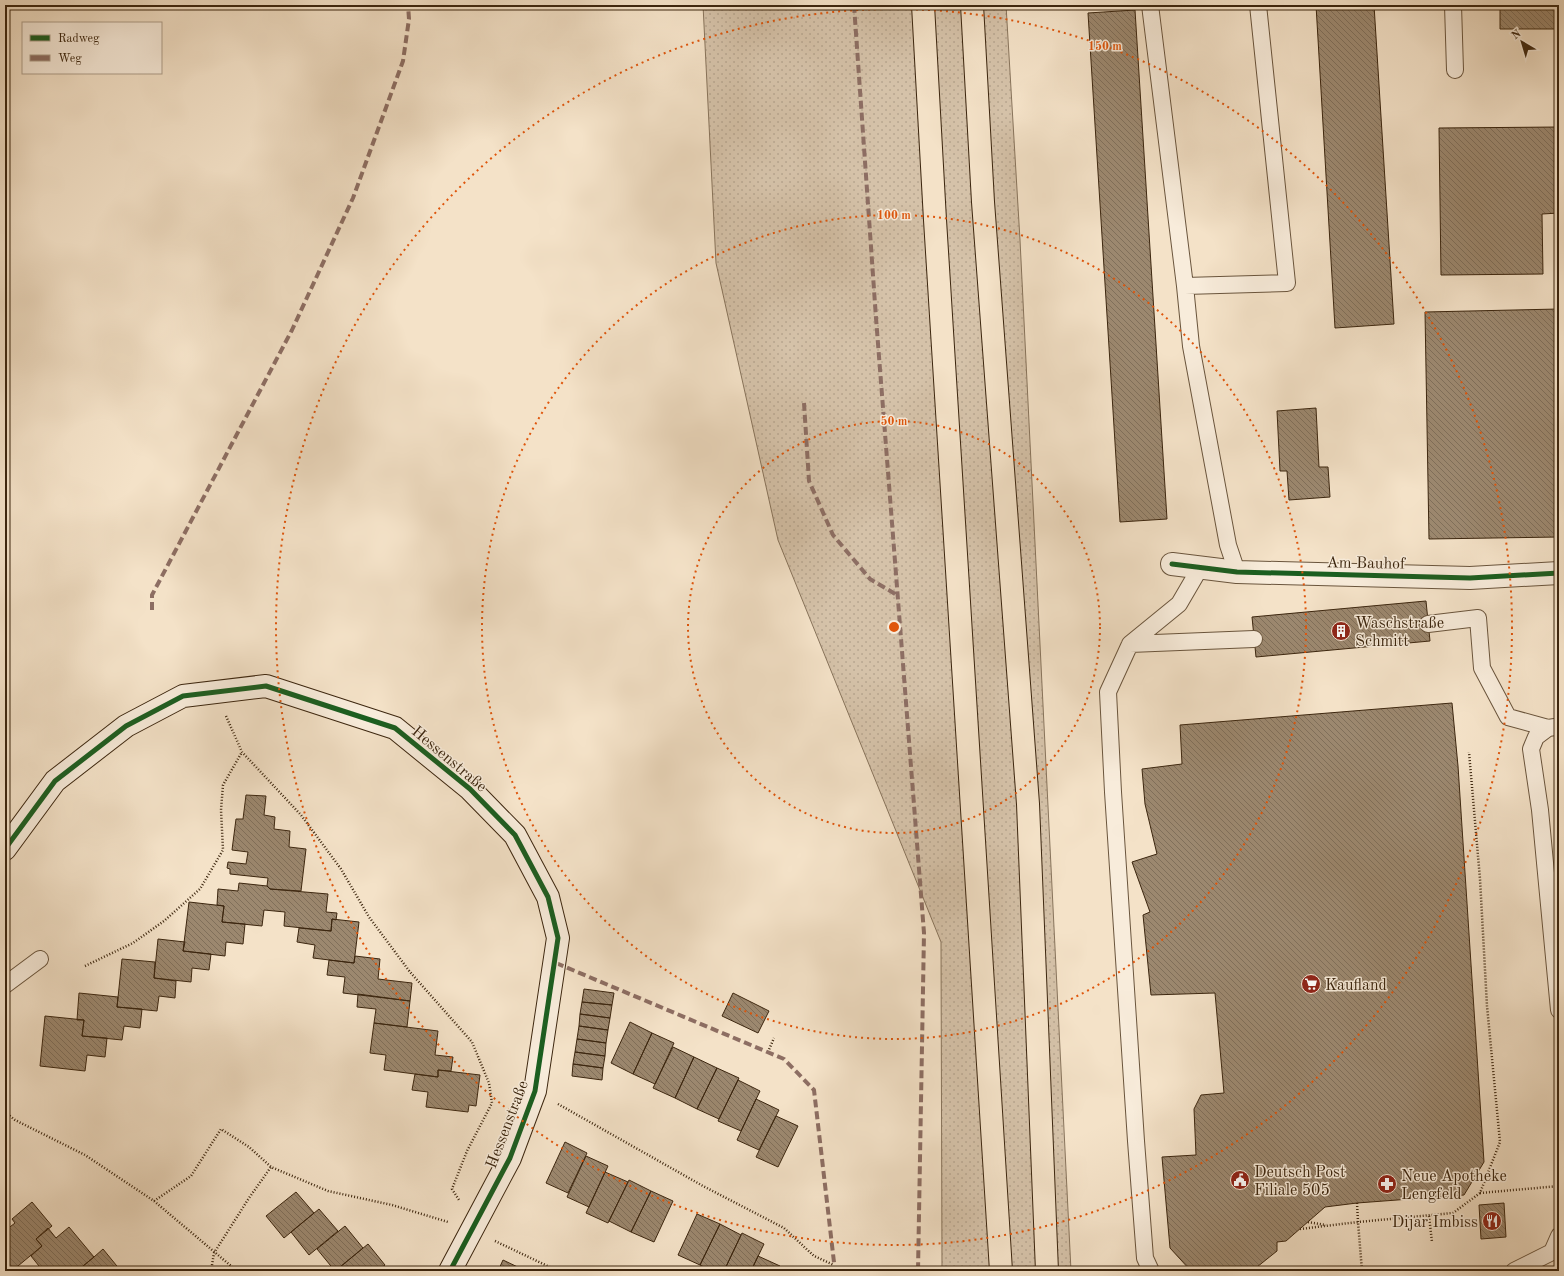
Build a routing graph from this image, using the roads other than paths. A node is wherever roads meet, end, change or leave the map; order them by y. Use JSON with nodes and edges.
{"nodes":[{"id":1,"x":923,"y":5,"type":"edge"},
{"id":2,"x":972,"y":5,"type":"edge"},
{"id":3,"x":1150,"y":5,"type":"edge"},
{"id":4,"x":1258,"y":5,"type":"edge"},
{"id":5,"x":1452,"y":5,"type":"edge"},
{"id":6,"x":1455,"y":70,"type":"dead end"},
{"id":7,"x":1186,"y":286,"type":"junction"},
{"id":8,"x":1172,"y":564,"type":"dead end"},
{"id":9,"x":1200,"y":568,"type":"junction"},
{"id":10,"x":1236,"y":572,"type":"junction"},
{"id":11,"x":1559,"y":573,"type":"edge"},
{"id":12,"x":1428,"y":624,"type":"dead end"},
{"id":13,"x":1254,"y":639,"type":"dead end"},
{"id":14,"x":1130,"y":644,"type":"junction"},
{"id":15,"x":1554,"y":727,"type":"edge"},
{"id":16,"x":5,"y":849,"type":"edge"},
{"id":17,"x":40,"y":959,"type":"dead end"},
{"id":18,"x":5,"y":985,"type":"edge"},
{"id":19,"x":1559,"y":1010,"type":"edge"},
{"id":20,"x":1559,"y":1236,"type":"edge"},
{"id":21,"x":1148,"y":1265,"type":"edge"},
{"id":22,"x":450,"y":1271,"type":"edge"},
{"id":23,"x":1001,"y":1271,"type":"edge"},
{"id":24,"x":1047,"y":1271,"type":"edge"},
{"id":25,"x":1514,"y":1271,"type":"edge"}],
"edges":[{"from":1,"to":23,"type":"highway"},
{"from":2,"to":24,"type":"highway"},
{"from":3,"to":7,"type":"lane"},
{"from":4,"to":7,"type":"lane"},
{"from":5,"to":6,"type":"lane"},
{"from":7,"to":10,"type":"lane"},
{"from":8,"to":9,"type":"street","name":"Am Bauhof"},
{"from":9,"to":10,"type":"street","name":"Am Bauhof"},
{"from":9,"to":14,"type":"lane"},
{"from":10,"to":11,"type":"street","name":"Am Bauhof"},
{"from":12,"to":15,"type":"lane"},
{"from":13,"to":14,"type":"lane"},
{"from":14,"to":21,"type":"lane"},
{"from":15,"to":19,"type":"lane"},
{"from":16,"to":22,"type":"street","name":"Hessenstraße"},
{"from":17,"to":18,"type":"lane"},
{"from":20,"to":25,"type":"lane"}]}
